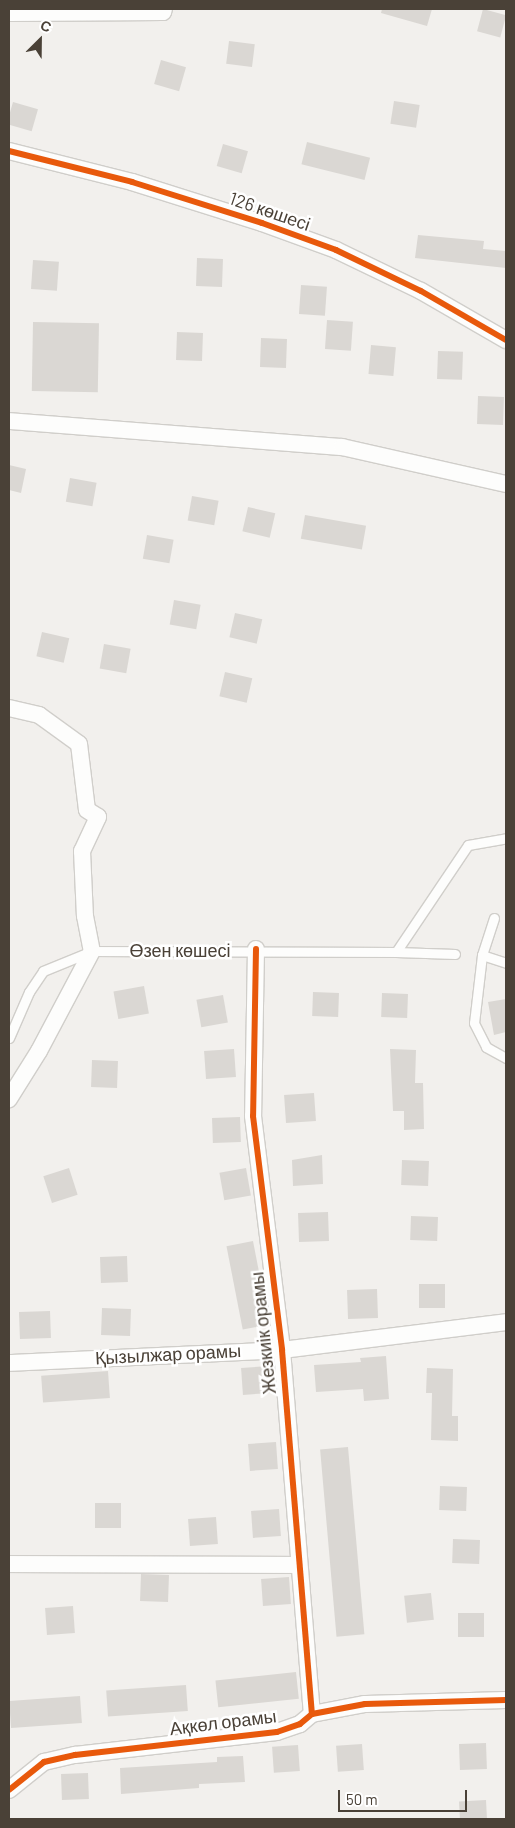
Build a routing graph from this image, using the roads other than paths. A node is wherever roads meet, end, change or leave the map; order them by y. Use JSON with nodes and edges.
{"nodes":[{"id":1,"x":164,"y":9,"type":"edge"},
{"id":2,"x":9,"y":13,"type":"edge"},
{"id":3,"x":9,"y":151,"type":"edge"},
{"id":4,"x":506,"y":340,"type":"edge"},
{"id":5,"x":9,"y":421,"type":"edge"},
{"id":6,"x":506,"y":484,"type":"edge"},
{"id":7,"x":9,"y":708,"type":"edge"},
{"id":8,"x":506,"y":838,"type":"edge"},
{"id":9,"x":494,"y":918,"type":"dead end"},
{"id":10,"x":92,"y":950,"type":"junction"},
{"id":11,"x":256,"y":950,"type":"junction"},
{"id":12,"x":396,"y":952,"type":"junction"},
{"id":13,"x":455,"y":954,"type":"dead end"},
{"id":14,"x":482,"y":956,"type":"junction"},
{"id":15,"x":506,"y":963,"type":"edge"},
{"id":16,"x":9,"y":1038,"type":"edge"},
{"id":17,"x":506,"y":1058,"type":"edge"},
{"id":18,"x":9,"y":1099,"type":"edge"},
{"id":19,"x":506,"y":1322,"type":"edge"},
{"id":20,"x":282,"y":1350,"type":"junction"},
{"id":21,"x":9,"y":1363,"type":"edge"},
{"id":22,"x":9,"y":1564,"type":"edge"},
{"id":23,"x":299,"y":1565,"type":"junction"},
{"id":24,"x":506,"y":1700,"type":"edge"},
{"id":25,"x":312,"y":1714,"type":"junction"},
{"id":26,"x":9,"y":1790,"type":"edge"}],
"edges":[{"from":1,"to":2,"type":"street"},
{"from":3,"to":4,"type":"street","name":"126 көшесі"},
{"from":5,"to":6,"type":"street"},
{"from":7,"to":10,"type":"street"},
{"from":8,"to":12,"type":"lane"},
{"from":9,"to":14,"type":"lane"},
{"from":10,"to":11,"type":"lane","name":"Өзен көшесі"},
{"from":10,"to":16,"type":"lane","name":"Өзен көшесі"},
{"from":10,"to":18,"type":"street"},
{"from":11,"to":12,"type":"lane","name":"Өзен көшесі"},
{"from":11,"to":20,"type":"street","name":"Жезкиік орамы"},
{"from":12,"to":13,"type":"lane","name":"Өзен көшесі"},
{"from":14,"to":15,"type":"lane"},
{"from":14,"to":17,"type":"lane"},
{"from":19,"to":20,"type":"street","name":"Қызылжар орамы"},
{"from":20,"to":21,"type":"street","name":"Қызылжар орамы"},
{"from":20,"to":23,"type":"street","name":"Жезкиік орамы"},
{"from":22,"to":23,"type":"street"},
{"from":23,"to":25,"type":"street","name":"Жезкиік орамы"},
{"from":24,"to":25,"type":"street","name":"Ақкөл орамы"},
{"from":25,"to":26,"type":"street","name":"Ақкөл орамы"}]}
